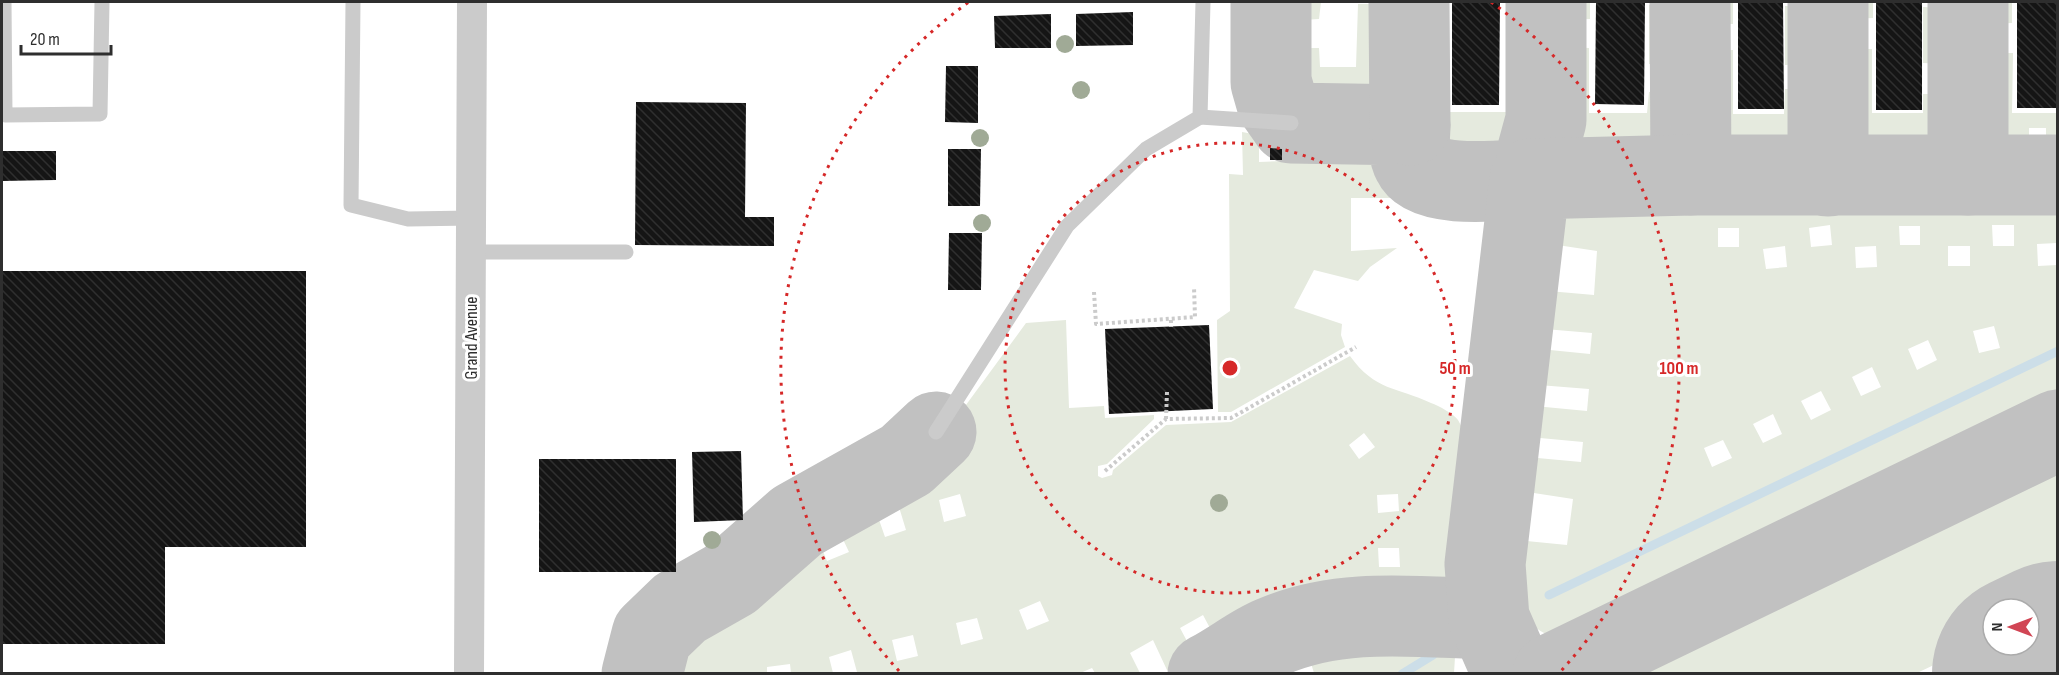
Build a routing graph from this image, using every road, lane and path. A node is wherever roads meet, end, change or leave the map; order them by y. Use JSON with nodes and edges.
{"nodes":[{"id":1,"x":4,"y":2,"type":"edge"},
{"id":2,"x":102,"y":2,"type":"edge"},
{"id":3,"x":353,"y":2,"type":"edge"},
{"id":4,"x":472,"y":2,"type":"edge"},
{"id":5,"x":1203,"y":2,"type":"edge"},
{"id":6,"x":1200,"y":117,"type":"junction"},
{"id":7,"x":1291,"y":123,"type":"dead end"},
{"id":8,"x":472,"y":218,"type":"junction"},
{"id":9,"x":472,"y":252,"type":"junction"},
{"id":10,"x":626,"y":252,"type":"dead end"},
{"id":11,"x":1194,"y":287,"type":"dead end"},
{"id":12,"x":1094,"y":292,"type":"dead end"},
{"id":13,"x":1171,"y":320,"type":"junction"},
{"id":14,"x":1171,"y":327,"type":"dead end"},
{"id":15,"x":1356,"y":347,"type":"dead end"},
{"id":16,"x":1167,"y":392,"type":"dead end"},
{"id":17,"x":1166,"y":419,"type":"junction"},
{"id":18,"x":936,"y":432,"type":"dead end"},
{"id":19,"x":1105,"y":471,"type":"dead end"},
{"id":20,"x":469,"y":674,"type":"edge"}],
"edges":[{"from":1,"to":2,"type":"lane"},
{"from":3,"to":8,"type":"lane"},
{"from":4,"to":8,"type":"street","name":"Grand Avenue"},
{"from":5,"to":6,"type":"lane"},
{"from":6,"to":7,"type":"lane"},
{"from":6,"to":18,"type":"lane"},
{"from":8,"to":9,"type":"street","name":"Grand Avenue"},
{"from":9,"to":10,"type":"lane"},
{"from":9,"to":20,"type":"street","name":"Grand Avenue"},
{"from":11,"to":13,"type":"path"},
{"from":12,"to":13,"type":"path"},
{"from":13,"to":14,"type":"path"},
{"from":15,"to":17,"type":"path"},
{"from":16,"to":17,"type":"path"},
{"from":17,"to":19,"type":"path"}]}
